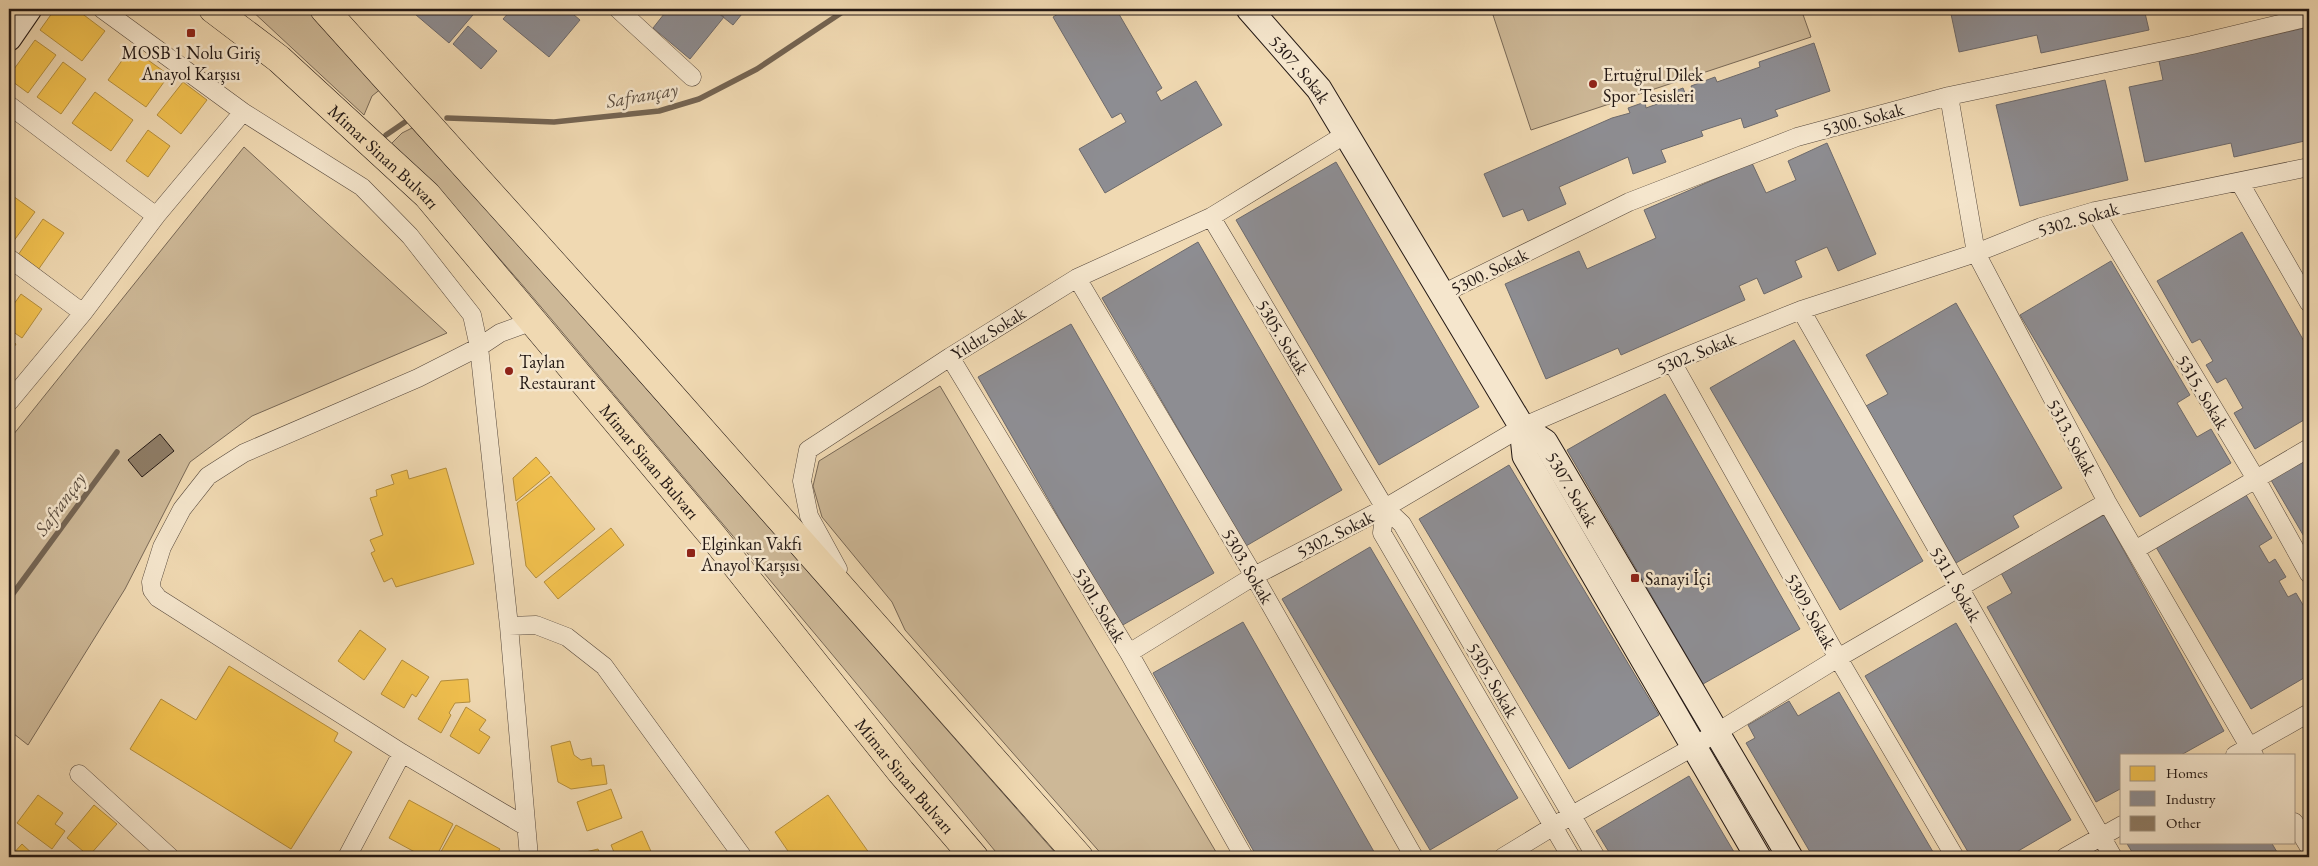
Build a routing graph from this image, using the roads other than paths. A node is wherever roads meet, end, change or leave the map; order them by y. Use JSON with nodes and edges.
{"nodes":[{"id":1,"x":29,"y":9,"type":"edge"},
{"id":2,"x":102,"y":9,"type":"edge"},
{"id":3,"x":213,"y":9,"type":"edge"},
{"id":4,"x":324,"y":9,"type":"edge"},
{"id":5,"x":618,"y":9,"type":"edge"},
{"id":6,"x":1249,"y":9,"type":"edge"},
{"id":7,"x":2309,"y":17,"type":"edge"},
{"id":8,"x":9,"y":38,"type":"edge"},
{"id":9,"x":692,"y":77,"type":"dead end"},
{"id":10,"x":1949,"y":96,"type":"junction"},
{"id":11,"x":9,"y":105,"type":"edge"},
{"id":12,"x":243,"y":112,"type":"junction"},
{"id":13,"x":1346,"y":134,"type":"junction"},
{"id":14,"x":2309,"y":167,"type":"edge"},
{"id":15,"x":2240,"y":183,"type":"junction"},
{"id":16,"x":2095,"y":211,"type":"junction"},
{"id":17,"x":156,"y":216,"type":"junction"},
{"id":18,"x":1211,"y":217,"type":"junction"},
{"id":19,"x":1976,"y":253,"type":"junction"},
{"id":20,"x":9,"y":258,"type":"edge"},
{"id":21,"x":1077,"y":278,"type":"junction"},
{"id":22,"x":1442,"y":294,"type":"junction"},
{"id":23,"x":2309,"y":303,"type":"edge"},
{"id":24,"x":1801,"y":310,"type":"junction"},
{"id":25,"x":83,"y":313,"type":"junction"},
{"id":26,"x":533,"y":321,"type":"junction"},
{"id":27,"x":479,"y":347,"type":"junction"},
{"id":28,"x":950,"y":357,"type":"junction"},
{"id":29,"x":1672,"y":362,"type":"junction"},
{"id":30,"x":9,"y":402,"type":"edge"},
{"id":31,"x":1522,"y":427,"type":"junction"},
{"id":32,"x":2309,"y":448,"type":"edge"},
{"id":33,"x":2256,"y":479,"type":"junction"},
{"id":34,"x":2107,"y":502,"type":"junction"},
{"id":35,"x":1385,"y":508,"type":"junction"},
{"id":36,"x":2135,"y":550,"type":"junction"},
{"id":37,"x":2309,"y":574,"type":"edge"},
{"id":38,"x":1254,"y":576,"type":"junction"},
{"id":39,"x":1958,"y":588,"type":"junction"},
{"id":40,"x":509,"y":626,"type":"junction"},
{"id":41,"x":876,"y":626,"type":"junction"},
{"id":42,"x":1129,"y":653,"type":"junction"},
{"id":43,"x":1838,"y":658,"type":"junction"},
{"id":44,"x":2309,"y":713,"type":"edge"},
{"id":45,"x":1718,"y":731,"type":"junction"},
{"id":46,"x":1693,"y":747,"type":"junction"},
{"id":47,"x":2246,"y":752,"type":"edge"},
{"id":48,"x":402,"y":753,"type":"junction"},
{"id":49,"x":79,"y":774,"type":"dead end"},
{"id":50,"x":1572,"y":815,"type":"junction"},
{"id":51,"x":2296,"y":825,"type":"edge"},
{"id":52,"x":525,"y":826,"type":"junction"},
{"id":53,"x":2120,"y":826,"type":"edge"},
{"id":54,"x":1553,"y":827,"type":"junction"},
{"id":55,"x":2101,"y":838,"type":"junction"},
{"id":56,"x":2309,"y":847,"type":"edge"},
{"id":57,"x":170,"y":857,"type":"edge"},
{"id":58,"x":347,"y":857,"type":"edge"},
{"id":59,"x":529,"y":857,"type":"edge"},
{"id":60,"x":743,"y":857,"type":"edge"},
{"id":61,"x":974,"y":857,"type":"edge"},
{"id":62,"x":1079,"y":857,"type":"edge"},
{"id":63,"x":1244,"y":857,"type":"edge"},
{"id":64,"x":1414,"y":857,"type":"edge"},
{"id":65,"x":1503,"y":857,"type":"edge"},
{"id":66,"x":1571,"y":857,"type":"edge"},
{"id":67,"x":1596,"y":857,"type":"edge"},
{"id":68,"x":1758,"y":857,"type":"edge"},
{"id":69,"x":1790,"y":857,"type":"edge"},
{"id":70,"x":1955,"y":857,"type":"edge"},
{"id":71,"x":2065,"y":857,"type":"edge"},
{"id":72,"x":2113,"y":857,"type":"edge"}],
"edges":[{"from":1,"to":8,"type":"street"},
{"from":2,"to":12,"type":"street"},
{"from":3,"to":26,"type":"highway","name":"Mimar Sinan Bulvarı"},
{"from":4,"to":41,"type":"highway"},
{"from":5,"to":9,"type":"street"},
{"from":6,"to":13,"type":"street","name":"5307. Sokak"},
{"from":7,"to":10,"type":"street","name":"5300. Sokak"},
{"from":10,"to":19,"type":"street","name":"5313. Sokak"},
{"from":10,"to":22,"type":"street","name":"5300. Sokak"},
{"from":11,"to":17,"type":"street"},
{"from":12,"to":17,"type":"street"},
{"from":12,"to":27,"type":"street"},
{"from":13,"to":18,"type":"street","name":"Yıldız Sokak"},
{"from":13,"to":22,"type":"street","name":"5307. Sokak"},
{"from":14,"to":15,"type":"street","name":"5302. Sokak"},
{"from":15,"to":16,"type":"street","name":"5302. Sokak"},
{"from":15,"to":23,"type":"street"},
{"from":16,"to":19,"type":"street","name":"5302. Sokak"},
{"from":16,"to":33,"type":"street","name":"5315. Sokak"},
{"from":17,"to":25,"type":"street"},
{"from":18,"to":21,"type":"street","name":"Yıldız Sokak"},
{"from":18,"to":35,"type":"street","name":"5305. Sokak"},
{"from":19,"to":24,"type":"street","name":"5302. Sokak"},
{"from":19,"to":34,"type":"street","name":"5313. Sokak"},
{"from":20,"to":25,"type":"street"},
{"from":21,"to":28,"type":"street","name":"Yıldız Sokak"},
{"from":21,"to":38,"type":"street","name":"5303. Sokak"},
{"from":22,"to":31,"type":"street","name":"5307. Sokak"},
{"from":24,"to":29,"type":"street","name":"5302. Sokak"},
{"from":24,"to":39,"type":"street","name":"5311. Sokak"},
{"from":25,"to":30,"type":"street"},
{"from":26,"to":27,"type":"street"},
{"from":26,"to":61,"type":"highway","name":"Mimar Sinan Bulvarı"},
{"from":27,"to":40,"type":"street"},
{"from":27,"to":48,"type":"street"},
{"from":28,"to":41,"type":"street","name":"Yıldız Sokak"},
{"from":28,"to":42,"type":"street","name":"5301. Sokak"},
{"from":29,"to":31,"type":"street","name":"5302. Sokak"},
{"from":29,"to":43,"type":"street","name":"5309. Sokak"},
{"from":31,"to":35,"type":"street","name":"5302. Sokak"},
{"from":31,"to":45,"type":"street","name":"5307. Sokak"},
{"from":31,"to":46,"type":"street","name":"5307. Sokak"},
{"from":32,"to":33,"type":"street"},
{"from":33,"to":36,"type":"street"},
{"from":33,"to":37,"type":"street","name":"5315. Sokak"},
{"from":34,"to":36,"type":"street","name":"5313. Sokak"},
{"from":34,"to":39,"type":"street"},
{"from":35,"to":38,"type":"street","name":"5302. Sokak"},
{"from":35,"to":50,"type":"street","name":"5305. Sokak"},
{"from":35,"to":54,"type":"street","name":"5305. Sokak"},
{"from":36,"to":47,"type":"street","name":"5313. Sokak"},
{"from":38,"to":42,"type":"street","name":"5302. Sokak"},
{"from":38,"to":64,"type":"street","name":"5303. Sokak"},
{"from":39,"to":43,"type":"street"},
{"from":39,"to":55,"type":"street","name":"5311. Sokak"},
{"from":40,"to":52,"type":"street"},
{"from":40,"to":60,"type":"street"},
{"from":41,"to":62,"type":"highway"},
{"from":42,"to":63,"type":"street","name":"5301. Sokak"},
{"from":43,"to":45,"type":"street"},
{"from":43,"to":70,"type":"street","name":"5309. Sokak"},
{"from":44,"to":47,"type":"street"},
{"from":45,"to":46,"type":"street"},
{"from":45,"to":69,"type":"street","name":"5307. Sokak"},
{"from":46,"to":50,"type":"street"},
{"from":46,"to":68,"type":"street","name":"5307. Sokak"},
{"from":48,"to":52,"type":"street"},
{"from":48,"to":58,"type":"street"},
{"from":49,"to":57,"type":"street"},
{"from":50,"to":54,"type":"street"},
{"from":50,"to":67,"type":"street","name":"5305. Sokak"},
{"from":51,"to":56,"type":"street"},
{"from":52,"to":59,"type":"street"},
{"from":53,"to":55,"type":"street"},
{"from":54,"to":65,"type":"street"},
{"from":54,"to":66,"type":"street","name":"5305. Sokak"},
{"from":55,"to":71,"type":"street"},
{"from":55,"to":72,"type":"street","name":"5311. Sokak"}]}
